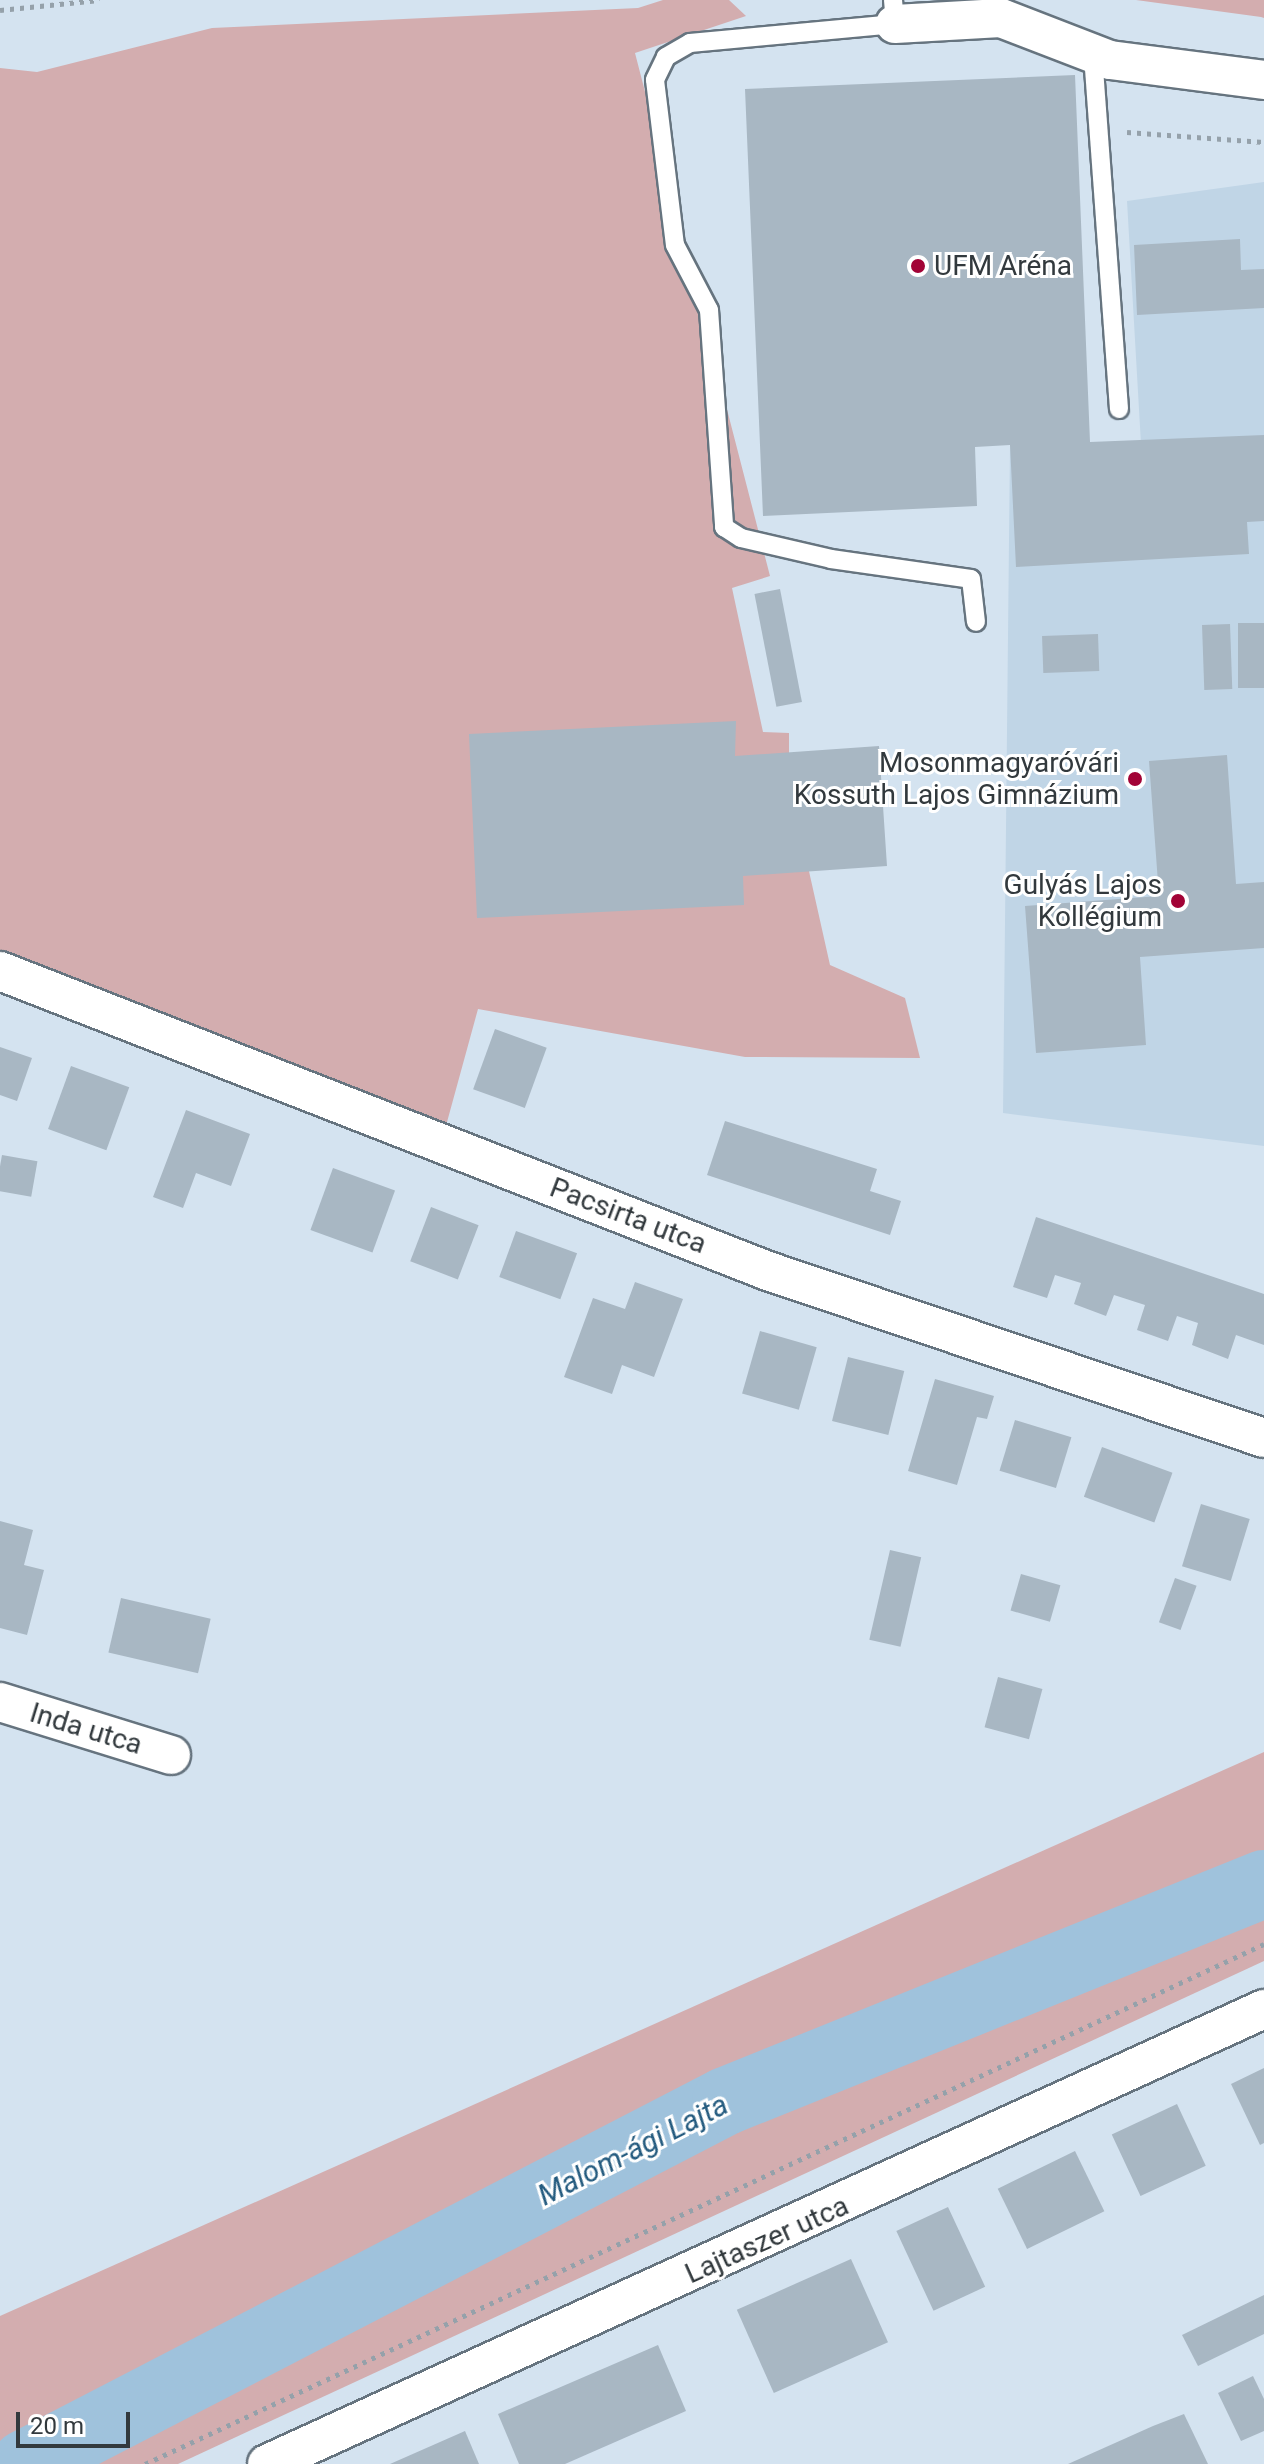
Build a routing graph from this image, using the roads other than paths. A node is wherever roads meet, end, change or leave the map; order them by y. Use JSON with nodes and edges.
{"nodes":[{"id":1,"x":894,"y":12,"type":"edge"},
{"id":2,"x":1093,"y":55,"type":"junction"},
{"id":3,"x":1264,"y":80,"type":"edge"},
{"id":4,"x":1119,"y":409,"type":"dead end"},
{"id":5,"x":976,"y":622,"type":"dead end"},
{"id":6,"x":0,"y":971,"type":"edge"},
{"id":7,"x":1264,"y":1438,"type":"edge"},
{"id":8,"x":0,"y":1702,"type":"edge"},
{"id":9,"x":171,"y":1755,"type":"dead end"},
{"id":10,"x":1264,"y":2009,"type":"edge"},
{"id":11,"x":274,"y":2463,"type":"edge"}],
"edges":[{"from":1,"to":2,"type":"street"},
{"from":1,"to":5,"type":"lane"},
{"from":2,"to":3,"type":"street"},
{"from":2,"to":4,"type":"lane"},
{"from":6,"to":7,"type":"street","name":"Pacsirta utca"},
{"from":8,"to":9,"type":"street","name":"Inda utca"},
{"from":10,"to":11,"type":"street","name":"Lajtaszer utca"}]}
